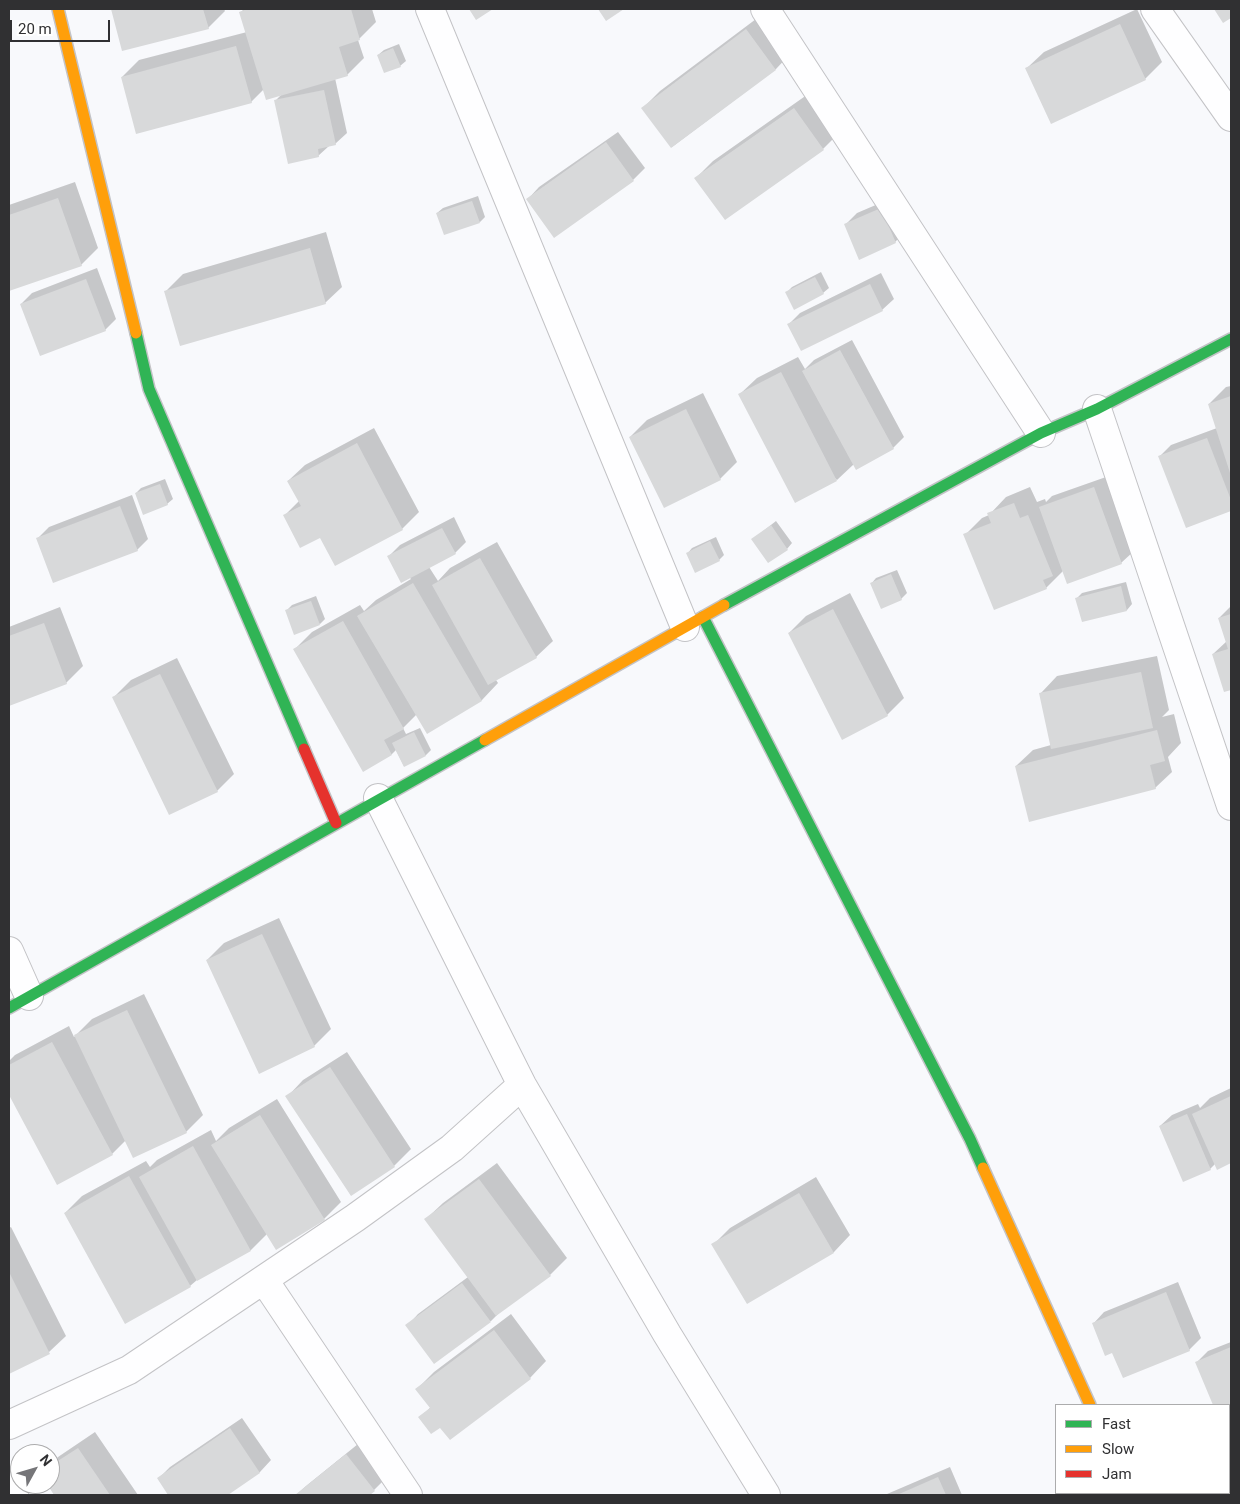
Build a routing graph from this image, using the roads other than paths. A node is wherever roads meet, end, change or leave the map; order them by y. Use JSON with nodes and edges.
{"nodes":[{"id":1,"x":58,"y":9,"type":"edge"},
{"id":2,"x":430,"y":9,"type":"edge"},
{"id":3,"x":765,"y":9,"type":"edge"},
{"id":4,"x":1155,"y":9,"type":"edge"},
{"id":5,"x":1231,"y":117,"type":"edge"},
{"id":6,"x":1231,"y":339,"type":"edge"},
{"id":7,"x":1097,"y":409,"type":"junction"},
{"id":8,"x":1041,"y":433,"type":"junction"},
{"id":9,"x":694,"y":622,"type":"junction"},
{"id":10,"x":378,"y":798,"type":"junction"},
{"id":11,"x":1231,"y":806,"type":"edge"},
{"id":12,"x":336,"y":823,"type":"junction"},
{"id":13,"x":9,"y":951,"type":"edge"},
{"id":14,"x":19,"y":1002,"type":"edge"},
{"id":15,"x":522,"y":1085,"type":"junction"},
{"id":16,"x":264,"y":1280,"type":"junction"},
{"id":17,"x":1090,"y":1404,"type":"edge"},
{"id":18,"x":9,"y":1425,"type":"edge"},
{"id":19,"x":9,"y":1486,"type":"edge"},
{"id":20,"x":14,"y":1495,"type":"edge"},
{"id":21,"x":408,"y":1495,"type":"edge"},
{"id":22,"x":766,"y":1495,"type":"edge"}],
"edges":[{"from":1,"to":12,"type":"street"},
{"from":2,"to":9,"type":"street"},
{"from":3,"to":8,"type":"street"},
{"from":4,"to":5,"type":"street"},
{"from":6,"to":7,"type":"street"},
{"from":7,"to":8,"type":"street"},
{"from":7,"to":11,"type":"street"},
{"from":8,"to":9,"type":"street"},
{"from":9,"to":10,"type":"street"},
{"from":9,"to":17,"type":"street"},
{"from":10,"to":12,"type":"street"},
{"from":10,"to":15,"type":"street"},
{"from":12,"to":14,"type":"street"},
{"from":13,"to":14,"type":"street"},
{"from":15,"to":16,"type":"street"},
{"from":15,"to":22,"type":"street"},
{"from":16,"to":18,"type":"street"},
{"from":16,"to":21,"type":"street"},
{"from":19,"to":20,"type":"street"}]}
